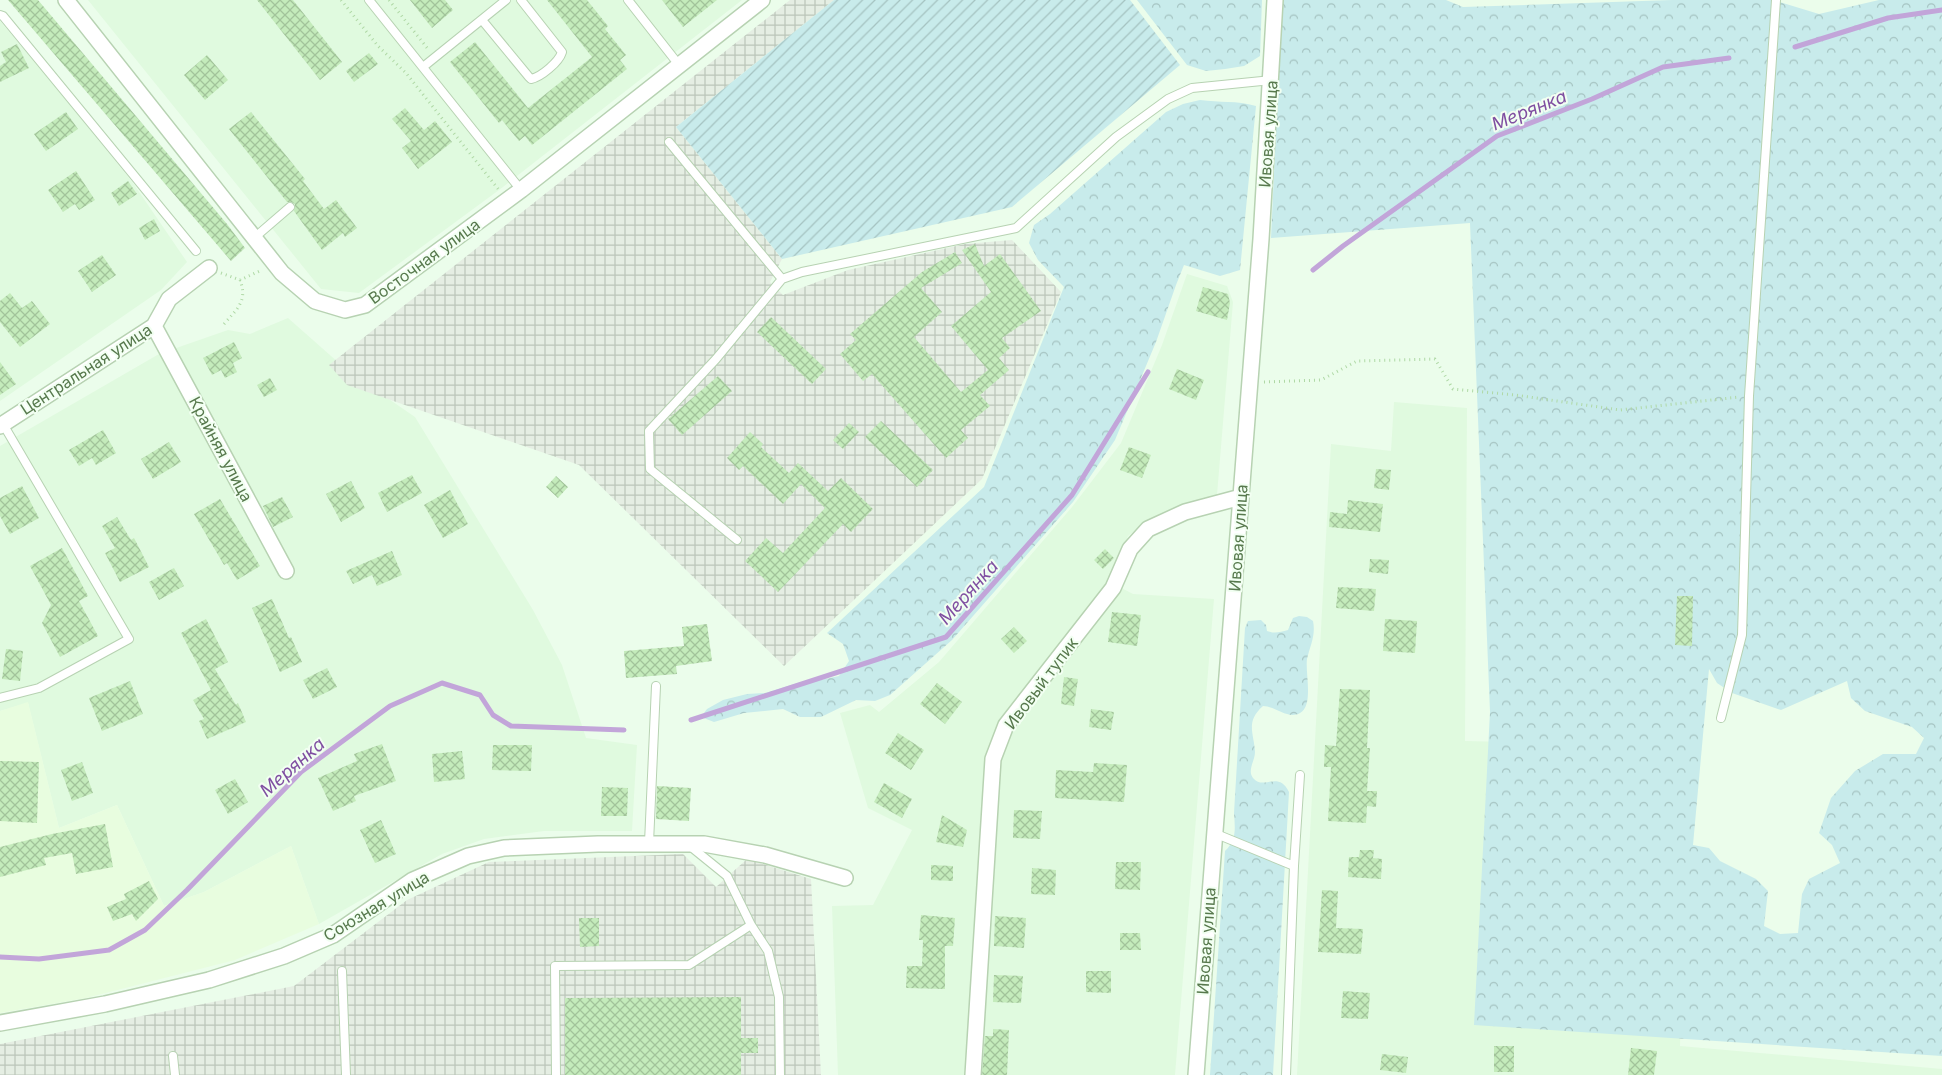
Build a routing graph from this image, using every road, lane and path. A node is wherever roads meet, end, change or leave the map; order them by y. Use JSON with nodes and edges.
{"nodes":[{"id":1,"x":66,"y":0,"type":"edge"},
{"id":2,"x":341,"y":0,"type":"edge"},
{"id":3,"x":369,"y":0,"type":"edge"},
{"id":4,"x":389,"y":0,"type":"edge"},
{"id":5,"x":506,"y":0,"type":"edge"},
{"id":6,"x":521,"y":0,"type":"edge"},
{"id":7,"x":628,"y":0,"type":"edge"},
{"id":8,"x":762,"y":0,"type":"edge"},
{"id":9,"x":1275,"y":0,"type":"edge"},
{"id":10,"x":1776,"y":0,"type":"edge"},
{"id":11,"x":0,"y":15,"type":"edge"},
{"id":12,"x":482,"y":20,"type":"junction"},
{"id":13,"x":430,"y":52,"type":"dead end"},
{"id":14,"x":679,"y":64,"type":"junction"},
{"id":15,"x":423,"y":67,"type":"junction"},
{"id":16,"x":1272,"y":80,"type":"junction"},
{"id":17,"x":669,"y":142,"type":"dead end"},
{"id":18,"x":520,"y":190,"type":"junction"},
{"id":19,"x":507,"y":200,"type":"junction"},
{"id":20,"x":290,"y":206,"type":"dead end"},
{"id":21,"x":254,"y":238,"type":"junction"},
{"id":22,"x":196,"y":251,"type":"dead end"},
{"id":23,"x":274,"y":264,"type":"junction"},
{"id":24,"x":209,"y":268,"type":"joint"},
{"id":25,"x":782,"y":278,"type":"junction"},
{"id":26,"x":240,"y":280,"type":"junction"},
{"id":27,"x":224,"y":324,"type":"dead end"},
{"id":28,"x":154,"y":326,"type":"junction"},
{"id":29,"x":1248,"y":383,"type":"junction"},
{"id":30,"x":1749,"y":396,"type":"junction"},
{"id":31,"x":2,"y":425,"type":"edge"},
{"id":32,"x":1241,"y":497,"type":"junction"},
{"id":33,"x":737,"y":540,"type":"dead end"},
{"id":34,"x":286,"y":571,"type":"dead end"},
{"id":35,"x":656,"y":686,"type":"dead end"},
{"id":36,"x":0,"y":698,"type":"edge"},
{"id":37,"x":1721,"y":718,"type":"dead end"},
{"id":38,"x":1300,"y":776,"type":"dead end"},
{"id":39,"x":1214,"y":833,"type":"junction"},
{"id":40,"x":649,"y":843,"type":"junction"},
{"id":41,"x":687,"y":843,"type":"junction"},
{"id":42,"x":1294,"y":866,"type":"junction"},
{"id":43,"x":845,"y":878,"type":"dead end"},
{"id":44,"x":751,"y":925,"type":"junction"},
{"id":45,"x":342,"y":971,"type":"dead end"},
{"id":46,"x":0,"y":1023,"type":"edge"},
{"id":47,"x":173,"y":1056,"type":"dead end"},
{"id":48,"x":175,"y":1075,"type":"edge"},
{"id":49,"x":346,"y":1075,"type":"edge"},
{"id":50,"x":556,"y":1075,"type":"edge"},
{"id":51,"x":780,"y":1075,"type":"edge"},
{"id":52,"x":973,"y":1075,"type":"edge"},
{"id":53,"x":1196,"y":1075,"type":"edge"},
{"id":54,"x":1286,"y":1075,"type":"edge"}],
"edges":[{"from":1,"to":21,"type":"street","name":"Восточная улица"},
{"from":2,"to":19,"type":"path"},
{"from":3,"to":15,"type":"lane"},
{"from":4,"to":13,"type":"path"},
{"from":5,"to":12,"type":"lane"},
{"from":6,"to":12,"type":"lane"},
{"from":7,"to":14,"type":"lane"},
{"from":8,"to":14,"type":"street","name":"Восточная улица"},
{"from":9,"to":16,"type":"street","name":"Ивовая улица"},
{"from":10,"to":30,"type":"lane"},
{"from":11,"to":22,"type":"lane"},
{"from":12,"to":15,"type":"lane"},
{"from":14,"to":18,"type":"street","name":"Восточная улица"},
{"from":15,"to":18,"type":"lane"},
{"from":16,"to":25,"type":"lane"},
{"from":16,"to":29,"type":"street","name":"Ивовая улица"},
{"from":17,"to":25,"type":"lane"},
{"from":18,"to":19,"type":"street","name":"Восточная улица"},
{"from":19,"to":23,"type":"street","name":"Восточная улица"},
{"from":20,"to":21,"type":"lane"},
{"from":21,"to":23,"type":"street","name":"Восточная улица"},
{"from":23,"to":26,"type":"path"},
{"from":24,"to":26,"type":"path"},
{"from":24,"to":28,"type":"street","name":"Центральная улица"},
{"from":25,"to":33,"type":"lane"},
{"from":26,"to":27,"type":"path"},
{"from":28,"to":31,"type":"street","name":"Центральная улица"},
{"from":28,"to":34,"type":"street","name":"Крайняя улица"},
{"from":29,"to":30,"type":"path"},
{"from":29,"to":32,"type":"street","name":"Ивовая улица"},
{"from":30,"to":37,"type":"lane"},
{"from":31,"to":36,"type":"lane"},
{"from":32,"to":39,"type":"street","name":"Ивовая улица"},
{"from":32,"to":52,"type":"street","name":"Ивовый тупик"},
{"from":35,"to":40,"type":"lane"},
{"from":38,"to":42,"type":"lane"},
{"from":39,"to":42,"type":"lane"},
{"from":39,"to":53,"type":"street","name":"Ивовая улица"},
{"from":40,"to":41,"type":"street","name":"Союзная улица"},
{"from":40,"to":46,"type":"street","name":"Союзная улица"},
{"from":41,"to":43,"type":"street","name":"Союзная улица"},
{"from":41,"to":44,"type":"lane"},
{"from":42,"to":54,"type":"lane"},
{"from":44,"to":50,"type":"lane"},
{"from":44,"to":51,"type":"lane"},
{"from":45,"to":49,"type":"lane"},
{"from":47,"to":48,"type":"lane"}]}
